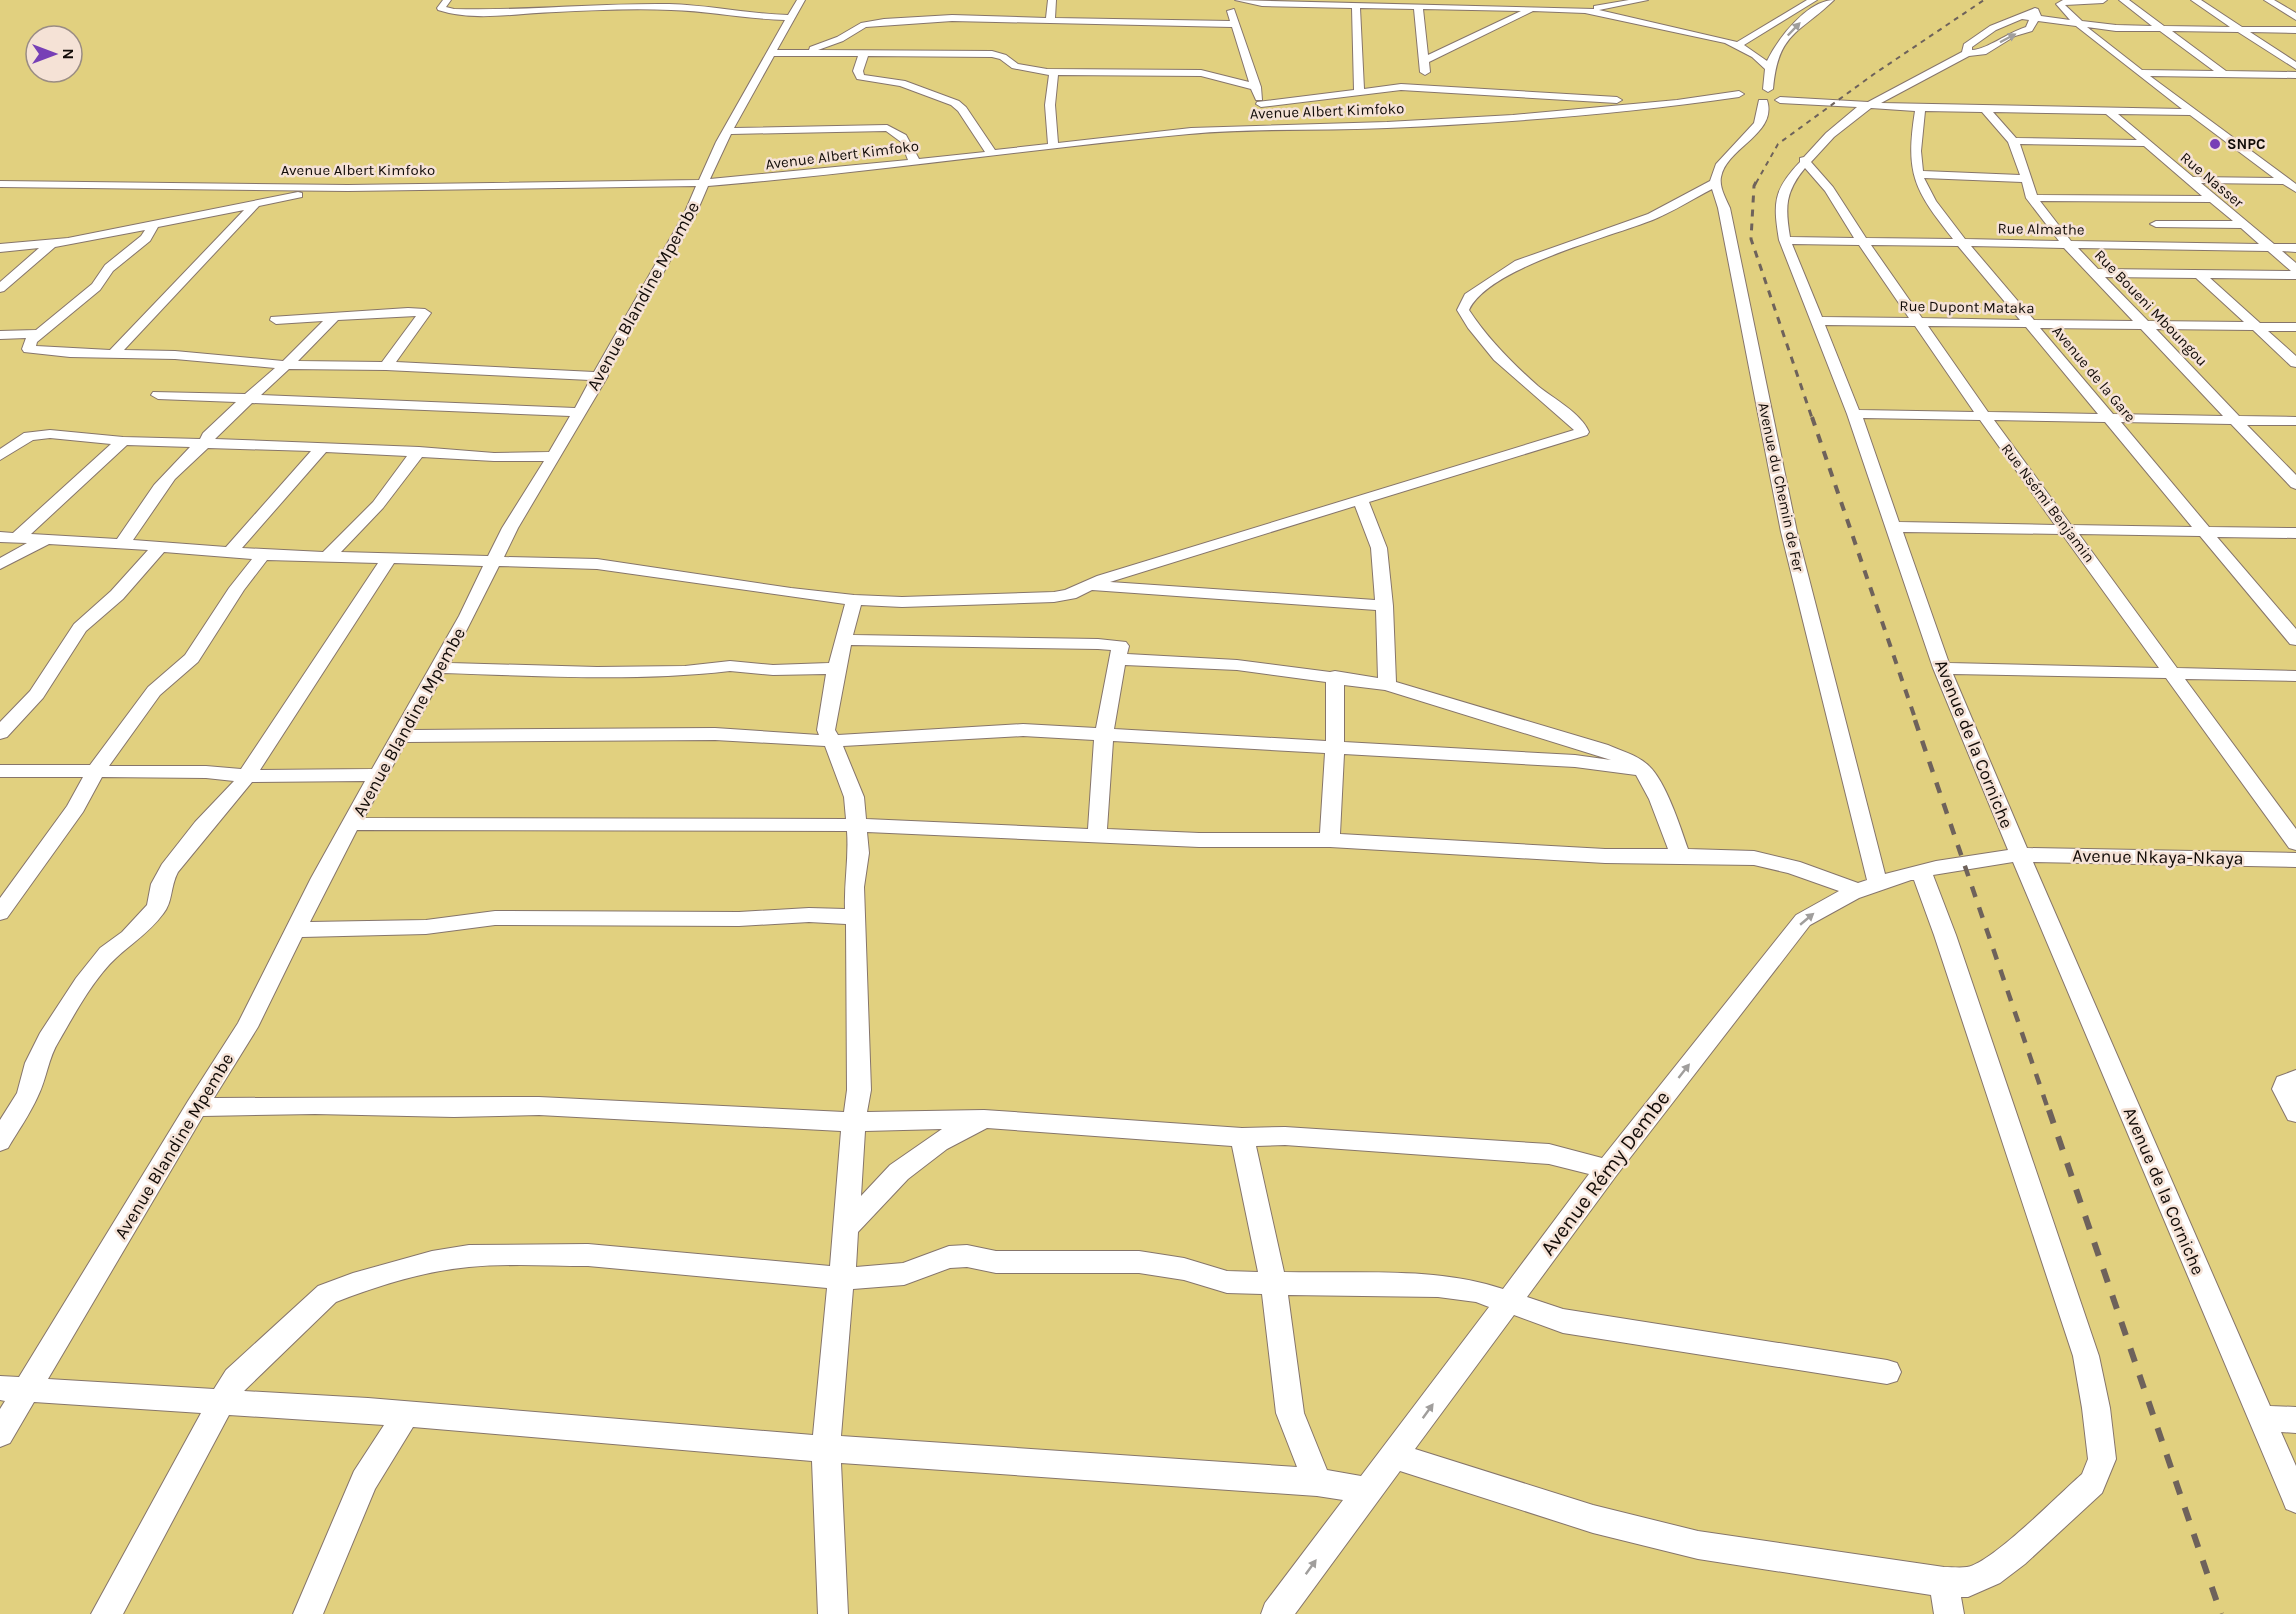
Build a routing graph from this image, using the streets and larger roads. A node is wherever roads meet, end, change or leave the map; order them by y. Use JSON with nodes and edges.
{"nodes":[{"id":1,"x":447,"y":0,"type":"edge"},
{"id":2,"x":615,"y":0,"type":"edge"},
{"id":3,"x":801,"y":0,"type":"edge"},
{"id":4,"x":1052,"y":0,"type":"edge"},
{"id":5,"x":1229,"y":0,"type":"edge"},
{"id":6,"x":1239,"y":0,"type":"edge"},
{"id":7,"x":1644,"y":0,"type":"edge"},
{"id":8,"x":1813,"y":0,"type":"edge"},
{"id":9,"x":1830,"y":0,"type":"edge"},
{"id":10,"x":2103,"y":0,"type":"edge"},
{"id":11,"x":2123,"y":0,"type":"edge"},
{"id":12,"x":2195,"y":0,"type":"edge"},
{"id":13,"x":2268,"y":0,"type":"edge"},
{"id":14,"x":2065,"y":2,"type":"edge"},
{"id":15,"x":1376,"y":3,"type":"edge"},
{"id":16,"x":1435,"y":3,"type":"edge"},
{"id":17,"x":1486,"y":4,"type":"edge"},
{"id":18,"x":1538,"y":4,"type":"edge"},
{"id":19,"x":1356,"y":5,"type":"junction"},
{"id":20,"x":1418,"y":6,"type":"junction"},
{"id":21,"x":606,"y":9,"type":"junction"},
{"id":22,"x":1585,"y":10,"type":"junction"},
{"id":23,"x":2296,"y":16,"type":"edge"},
{"id":24,"x":792,"y":18,"type":"junction"},
{"id":25,"x":2034,"y":19,"type":"junction"},
{"id":26,"x":1050,"y":21,"type":"junction"},
{"id":27,"x":2007,"y":22,"type":"junction"},
{"id":28,"x":1234,"y":24,"type":"junction"},
{"id":29,"x":2082,"y":26,"type":"junction"},
{"id":30,"x":2161,"y":28,"type":"junction"},
{"id":31,"x":2239,"y":29,"type":"junction"},
{"id":32,"x":2296,"y":30,"type":"edge"},
{"id":33,"x":1738,"y":45,"type":"junction"},
{"id":34,"x":809,"y":53,"type":"junction"},
{"id":35,"x":864,"y":53,"type":"junction"},
{"id":36,"x":1967,"y":53,"type":"junction"},
{"id":37,"x":771,"y":54,"type":"junction"},
{"id":38,"x":1425,"y":60,"type":"junction"},
{"id":39,"x":2296,"y":66,"type":"edge"},
{"id":40,"x":1770,"y":68,"type":"junction"},
{"id":41,"x":1054,"y":72,"type":"junction"},
{"id":42,"x":2140,"y":73,"type":"junction"},
{"id":43,"x":2224,"y":74,"type":"junction"},
{"id":44,"x":2296,"y":75,"type":"edge"},
{"id":45,"x":1256,"y":87,"type":"junction"},
{"id":46,"x":1427,"y":87,"type":"junction"},
{"id":47,"x":1359,"y":91,"type":"junction"},
{"id":48,"x":1753,"y":95,"type":"junction"},
{"id":49,"x":1261,"y":104,"type":"junction"},
{"id":50,"x":1655,"y":105,"type":"junction"},
{"id":51,"x":1868,"y":107,"type":"junction"},
{"id":52,"x":1920,"y":108,"type":"junction"},
{"id":53,"x":1986,"y":110,"type":"junction"},
{"id":54,"x":2110,"y":112,"type":"junction"},
{"id":55,"x":2192,"y":112,"type":"junction"},
{"id":56,"x":1268,"y":128,"type":"junction"},
{"id":57,"x":727,"y":131,"type":"junction"},
{"id":58,"x":2013,"y":141,"type":"junction"},
{"id":59,"x":2146,"y":143,"type":"junction"},
{"id":60,"x":1053,"y":147,"type":"junction"},
{"id":61,"x":993,"y":154,"type":"junction"},
{"id":62,"x":1804,"y":160,"type":"junction"},
{"id":63,"x":914,"y":162,"type":"junction"},
{"id":64,"x":2267,"y":168,"type":"junction"},
{"id":65,"x":2296,"y":173,"type":"edge"},
{"id":66,"x":1918,"y":174,"type":"junction"},
{"id":67,"x":2027,"y":179,"type":"junction"},
{"id":68,"x":2189,"y":180,"type":"junction"},
{"id":69,"x":2285,"y":181,"type":"junction"},
{"id":70,"x":0,"y":183,"type":"edge"},
{"id":71,"x":704,"y":183,"type":"junction"},
{"id":72,"x":1715,"y":183,"type":"junction"},
{"id":73,"x":348,"y":188,"type":"junction"},
{"id":74,"x":2296,"y":189,"type":"edge"},
{"id":75,"x":2032,"y":198,"type":"junction"},
{"id":76,"x":2212,"y":199,"type":"junction"},
{"id":77,"x":257,"y":202,"type":"junction"},
{"id":78,"x":2156,"y":224,"type":"dead end"},
{"id":79,"x":153,"y":225,"type":"junction"},
{"id":80,"x":2243,"y":225,"type":"junction"},
{"id":81,"x":1785,"y":240,"type":"junction"},
{"id":82,"x":1862,"y":241,"type":"junction"},
{"id":83,"x":1962,"y":243,"type":"junction"},
{"id":84,"x":50,"y":245,"type":"junction"},
{"id":85,"x":2068,"y":245,"type":"junction"},
{"id":86,"x":0,"y":248,"type":"edge"},
{"id":87,"x":2271,"y":248,"type":"junction"},
{"id":88,"x":2296,"y":248,"type":"edge"},
{"id":89,"x":2296,"y":269,"type":"edge"},
{"id":90,"x":2095,"y":273,"type":"junction"},
{"id":91,"x":2199,"y":274,"type":"junction"},
{"id":92,"x":2296,"y":275,"type":"edge"},
{"id":93,"x":0,"y":288,"type":"edge"},
{"id":94,"x":334,"y":317,"type":"junction"},
{"id":95,"x":276,"y":320,"type":"dead end"},
{"id":96,"x":1818,"y":321,"type":"junction"},
{"id":97,"x":1920,"y":322,"type":"junction"},
{"id":98,"x":2031,"y":324,"type":"junction"},
{"id":99,"x":2144,"y":324,"type":"junction"},
{"id":100,"x":2258,"y":327,"type":"junction"},
{"id":101,"x":2296,"y":327,"type":"edge"},
{"id":102,"x":41,"y":334,"type":"junction"},
{"id":103,"x":0,"y":335,"type":"edge"},
{"id":104,"x":113,"y":354,"type":"junction"},
{"id":105,"x":2296,"y":363,"type":"edge"},
{"id":106,"x":286,"y":365,"type":"junction"},
{"id":107,"x":386,"y":366,"type":"junction"},
{"id":108,"x":601,"y":376,"type":"junction"},
{"id":109,"x":158,"y":394,"type":"dead end"},
{"id":110,"x":250,"y":397,"type":"junction"},
{"id":111,"x":580,"y":412,"type":"junction"},
{"id":112,"x":1854,"y":414,"type":"junction"},
{"id":113,"x":1983,"y":415,"type":"junction"},
{"id":114,"x":2109,"y":418,"type":"junction"},
{"id":115,"x":2234,"y":420,"type":"junction"},
{"id":116,"x":2296,"y":421,"type":"edge"},
{"id":117,"x":123,"y":441,"type":"junction"},
{"id":118,"x":207,"y":442,"type":"junction"},
{"id":119,"x":322,"y":447,"type":"junction"},
{"id":120,"x":419,"y":451,"type":"junction"},
{"id":121,"x":0,"y":456,"type":"edge"},
{"id":122,"x":555,"y":456,"type":"junction"},
{"id":123,"x":2296,"y":484,"type":"edge"},
{"id":124,"x":1361,"y":501,"type":"junction"},
{"id":125,"x":1894,"y":527,"type":"junction"},
{"id":126,"x":2069,"y":530,"type":"junction"},
{"id":127,"x":2204,"y":532,"type":"junction"},
{"id":128,"x":2296,"y":533,"type":"edge"},
{"id":129,"x":0,"y":537,"type":"edge"},
{"id":130,"x":17,"y":538,"type":"junction"},
{"id":131,"x":47,"y":539,"type":"junction"},
{"id":132,"x":122,"y":544,"type":"junction"},
{"id":133,"x":160,"y":546,"type":"junction"},
{"id":134,"x":229,"y":553,"type":"junction"},
{"id":135,"x":263,"y":555,"type":"junction"},
{"id":136,"x":328,"y":556,"type":"junction"},
{"id":137,"x":389,"y":559,"type":"junction"},
{"id":138,"x":493,"y":563,"type":"junction"},
{"id":139,"x":0,"y":564,"type":"edge"},
{"id":140,"x":1086,"y":585,"type":"junction"},
{"id":141,"x":854,"y":600,"type":"junction"},
{"id":142,"x":1385,"y":606,"type":"junction"},
{"id":143,"x":844,"y":640,"type":"junction"},
{"id":144,"x":2296,"y":640,"type":"edge"},
{"id":145,"x":1116,"y":659,"type":"junction"},
{"id":146,"x":438,"y":668,"type":"junction"},
{"id":147,"x":836,"y":668,"type":"junction"},
{"id":148,"x":1942,"y":668,"type":"junction"},
{"id":149,"x":2173,"y":673,"type":"junction"},
{"id":150,"x":1335,"y":676,"type":"junction"},
{"id":151,"x":2296,"y":676,"type":"edge"},
{"id":152,"x":1387,"y":685,"type":"junction"},
{"id":153,"x":0,"y":733,"type":"edge"},
{"id":154,"x":1104,"y":734,"type":"junction"},
{"id":155,"x":402,"y":736,"type":"junction"},
{"id":156,"x":831,"y":741,"type":"junction"},
{"id":157,"x":1334,"y":746,"type":"junction"},
{"id":158,"x":96,"y":770,"type":"junction"},
{"id":159,"x":1642,"y":770,"type":"junction"},
{"id":160,"x":0,"y":771,"type":"edge"},
{"id":161,"x":377,"y":775,"type":"junction"},
{"id":162,"x":247,"y":776,"type":"junction"},
{"id":163,"x":353,"y":824,"type":"junction"},
{"id":164,"x":857,"y":825,"type":"junction"},
{"id":165,"x":1097,"y":836,"type":"junction"},
{"id":166,"x":1330,"y":840,"type":"junction"},
{"id":167,"x":2296,"y":843,"type":"edge"},
{"id":168,"x":2020,"y":855,"type":"junction"},
{"id":169,"x":1681,"y":858,"type":"junction"},
{"id":170,"x":2296,"y":860,"type":"edge"},
{"id":171,"x":1921,"y":871,"type":"junction"},
{"id":172,"x":1868,"y":888,"type":"junction"},
{"id":173,"x":0,"y":913,"type":"edge"},
{"id":174,"x":854,"y":917,"type":"junction"},
{"id":175,"x":295,"y":930,"type":"junction"},
{"id":176,"x":2296,"y":1079,"type":"edge"},
{"id":177,"x":196,"y":1107,"type":"junction"},
{"id":178,"x":2296,"y":1113,"type":"edge"},
{"id":179,"x":984,"y":1119,"type":"junction"},
{"id":180,"x":854,"y":1122,"type":"junction"},
{"id":181,"x":1242,"y":1137,"type":"junction"},
{"id":182,"x":0,"y":1141,"type":"edge"},
{"id":183,"x":1607,"y":1169,"type":"junction"},
{"id":184,"x":846,"y":1228,"type":"junction"},
{"id":185,"x":842,"y":1278,"type":"junction"},
{"id":186,"x":1274,"y":1284,"type":"junction"},
{"id":187,"x":1509,"y":1302,"type":"junction"},
{"id":188,"x":1887,"y":1372,"type":"dead end"},
{"id":189,"x":13,"y":1389,"type":"edge"},
{"id":190,"x":222,"y":1401,"type":"junction"},
{"id":191,"x":406,"y":1414,"type":"junction"},
{"id":192,"x":2263,"y":1419,"type":"junction"},
{"id":193,"x":2296,"y":1420,"type":"edge"},
{"id":194,"x":0,"y":1434,"type":"edge"},
{"id":195,"x":826,"y":1447,"type":"junction"},
{"id":196,"x":1395,"y":1456,"type":"junction"},
{"id":197,"x":1317,"y":1482,"type":"junction"},
{"id":198,"x":1367,"y":1491,"type":"junction"},
{"id":199,"x":2296,"y":1499,"type":"edge"},
{"id":200,"x":1944,"y":1582,"type":"junction"},
{"id":201,"x":1278,"y":1613,"type":"edge"},
{"id":202,"x":106,"y":1614,"type":"edge"},
{"id":203,"x":308,"y":1614,"type":"edge"},
{"id":204,"x":833,"y":1614,"type":"edge"},
{"id":205,"x":1949,"y":1614,"type":"edge"}],
"edges":[{"from":1,"to":21,"type":"street"},
{"from":2,"to":21,"type":"street"},
{"from":3,"to":24,"type":"street","name":"Avenue Blandine Mpembe"},
{"from":4,"to":26,"type":"street"},
{"from":5,"to":28,"type":"street"},
{"from":6,"to":19,"type":"street"},
{"from":7,"to":22,"type":"street"},
{"from":8,"to":33,"type":"street"},
{"from":40,"to":9,"type":"street","one_way":true},
{"from":10,"to":14,"type":"street","name":"Avenue de la Corniche"},
{"from":11,"to":30,"type":"street"},
{"from":12,"to":31,"type":"street"},
{"from":13,"to":23,"type":"street"},
{"from":14,"to":25,"type":"street","name":"Avenue de la Corniche"},
{"from":14,"to":29,"type":"street"},
{"from":15,"to":19,"type":"street"},
{"from":15,"to":20,"type":"street"},
{"from":16,"to":17,"type":"street"},
{"from":16,"to":20,"type":"street"},
{"from":17,"to":18,"type":"street"},
{"from":18,"to":22,"type":"street"},
{"from":18,"to":38,"type":"street"},
{"from":19,"to":47,"type":"street"},
{"from":20,"to":38,"type":"street"},
{"from":21,"to":24,"type":"street"},
{"from":22,"to":33,"type":"street"},
{"from":24,"to":37,"type":"street","name":"Avenue Blandine Mpembe"},
{"from":25,"to":27,"type":"street"},
{"from":25,"to":27,"type":"street","name":"Avenue de la Corniche"},
{"from":25,"to":29,"type":"street"},
{"from":36,"to":25,"type":"street","name":"Avenue de la Corniche","one_way":true},
{"from":26,"to":28,"type":"street"},
{"from":26,"to":34,"type":"street"},
{"from":27,"to":36,"type":"street","name":"Avenue de la Corniche"},
{"from":28,"to":45,"type":"street"},
{"from":29,"to":30,"type":"street"},
{"from":29,"to":42,"type":"street"},
{"from":30,"to":31,"type":"street"},
{"from":30,"to":43,"type":"street"},
{"from":31,"to":32,"type":"street"},
{"from":31,"to":39,"type":"street"},
{"from":33,"to":40,"type":"street"},
{"from":34,"to":35,"type":"street"},
{"from":34,"to":37,"type":"street"},
{"from":35,"to":41,"type":"street"},
{"from":35,"to":61,"type":"street"},
{"from":36,"to":51,"type":"street","name":"Avenue de la Corniche"},
{"from":37,"to":57,"type":"street","name":"Avenue Blandine Mpembe"},
{"from":38,"to":46,"type":"street"},
{"from":40,"to":48,"type":"street"},
{"from":41,"to":45,"type":"street"},
{"from":41,"to":60,"type":"street"},
{"from":42,"to":43,"type":"street"},
{"from":42,"to":55,"type":"street"},
{"from":43,"to":44,"type":"street"},
{"from":45,"to":49,"type":"street"},
{"from":46,"to":47,"type":"street"},
{"from":46,"to":50,"type":"street"},
{"from":47,"to":49,"type":"street"},
{"from":48,"to":50,"type":"street","name":"Avenue Albert Kimfoko"},
{"from":48,"to":51,"type":"street","name":"Avenue Albert Kimfoko"},
{"from":48,"to":72,"type":"street"},
{"from":49,"to":56,"type":"street"},
{"from":50,"to":56,"type":"street","name":"Avenue Albert Kimfoko"},
{"from":51,"to":52,"type":"street","name":"Avenue Albert Kimfoko"},
{"from":51,"to":62,"type":"street","name":"Avenue de la Corniche"},
{"from":52,"to":53,"type":"street","name":"Avenue Albert Kimfoko"},
{"from":52,"to":66,"type":"street","name":"Avenue de la Gare"},
{"from":53,"to":54,"type":"street","name":"Avenue Albert Kimfoko"},
{"from":53,"to":58,"type":"street","name":"Rue Boueni Mboungou"},
{"from":54,"to":55,"type":"street","name":"Avenue Albert Kimfoko"},
{"from":54,"to":59,"type":"street","name":"Rue Nasser"},
{"from":55,"to":64,"type":"street"},
{"from":56,"to":60,"type":"street","name":"Avenue Albert Kimfoko"},
{"from":57,"to":63,"type":"street"},
{"from":57,"to":71,"type":"street","name":"Avenue Blandine Mpembe"},
{"from":58,"to":59,"type":"street"},
{"from":58,"to":67,"type":"street","name":"Rue Boueni Mboungou"},
{"from":59,"to":68,"type":"street","name":"Rue Nasser"},
{"from":60,"to":61,"type":"street","name":"Avenue Albert Kimfoko"},
{"from":61,"to":63,"type":"street","name":"Avenue Albert Kimfoko"},
{"from":62,"to":81,"type":"street","name":"Avenue de la Corniche"},
{"from":62,"to":82,"type":"street","name":"Rue Nsémi Benjamin"},
{"from":63,"to":71,"type":"street","name":"Avenue Albert Kimfoko"},
{"from":64,"to":65,"type":"street"},
{"from":64,"to":69,"type":"street"},
{"from":66,"to":67,"type":"street"},
{"from":66,"to":83,"type":"street","name":"Avenue de la Gare"},
{"from":67,"to":75,"type":"street","name":"Rue Boueni Mboungou"},
{"from":68,"to":69,"type":"street"},
{"from":68,"to":76,"type":"street","name":"Rue Nasser"},
{"from":69,"to":74,"type":"street"},
{"from":70,"to":73,"type":"street","name":"Avenue Albert Kimfoko"},
{"from":71,"to":73,"type":"street","name":"Avenue Albert Kimfoko"},
{"from":71,"to":108,"type":"street","name":"Avenue Blandine Mpembe"},
{"from":72,"to":124,"type":"street"},
{"from":72,"to":172,"type":"street","name":"Avenue du Chemin de Fer"},
{"from":73,"to":77,"type":"street"},
{"from":75,"to":76,"type":"street"},
{"from":75,"to":85,"type":"street","name":"Rue Boueni Mboungou"},
{"from":76,"to":80,"type":"street","name":"Rue Nasser"},
{"from":77,"to":79,"type":"street"},
{"from":77,"to":104,"type":"street"},
{"from":78,"to":80,"type":"street"},
{"from":79,"to":84,"type":"street"},
{"from":79,"to":102,"type":"street"},
{"from":80,"to":87,"type":"street","name":"Rue Nasser"},
{"from":81,"to":82,"type":"street","name":"Rue Almathe"},
{"from":81,"to":96,"type":"street","name":"Avenue de la Corniche"},
{"from":82,"to":83,"type":"street","name":"Rue Almathe"},
{"from":82,"to":97,"type":"street","name":"Rue Nsémi Benjamin"},
{"from":83,"to":85,"type":"street","name":"Rue Almathe"},
{"from":83,"to":98,"type":"street","name":"Avenue de la Gare"},
{"from":84,"to":86,"type":"street"},
{"from":84,"to":93,"type":"street"},
{"from":85,"to":87,"type":"street","name":"Rue Almathe"},
{"from":85,"to":90,"type":"street","name":"Rue Boueni Mboungou"},
{"from":87,"to":88,"type":"street","name":"Rue Almathe"},
{"from":87,"to":89,"type":"street","name":"Rue Nasser"},
{"from":90,"to":91,"type":"street"},
{"from":90,"to":99,"type":"street","name":"Rue Boueni Mboungou"},
{"from":91,"to":92,"type":"street"},
{"from":91,"to":100,"type":"street"},
{"from":94,"to":95,"type":"street"},
{"from":94,"to":106,"type":"street"},
{"from":94,"to":107,"type":"street"},
{"from":96,"to":97,"type":"street","name":"Rue Dupont Mataka"},
{"from":96,"to":112,"type":"street","name":"Avenue de la Corniche"},
{"from":97,"to":98,"type":"street","name":"Rue Dupont Mataka"},
{"from":97,"to":113,"type":"street","name":"Rue Nsémi Benjamin"},
{"from":98,"to":99,"type":"street","name":"Rue Dupont Mataka"},
{"from":98,"to":114,"type":"street","name":"Avenue de la Gare"},
{"from":99,"to":100,"type":"street","name":"Rue Dupont Mataka"},
{"from":99,"to":115,"type":"street","name":"Rue Boueni Mboungou"},
{"from":100,"to":101,"type":"street","name":"Rue Dupont Mataka"},
{"from":100,"to":105,"type":"street"},
{"from":102,"to":103,"type":"street"},
{"from":102,"to":104,"type":"street"},
{"from":104,"to":106,"type":"street"},
{"from":106,"to":107,"type":"street"},
{"from":106,"to":110,"type":"street"},
{"from":107,"to":108,"type":"street"},
{"from":108,"to":111,"type":"street","name":"Avenue Blandine Mpembe"},
{"from":109,"to":110,"type":"street"},
{"from":110,"to":111,"type":"street"},
{"from":110,"to":118,"type":"street"},
{"from":111,"to":122,"type":"street","name":"Avenue Blandine Mpembe"},
{"from":112,"to":113,"type":"street"},
{"from":112,"to":125,"type":"street","name":"Avenue de la Corniche"},
{"from":113,"to":114,"type":"street"},
{"from":113,"to":126,"type":"street","name":"Rue Nsémi Benjamin"},
{"from":114,"to":115,"type":"street"},
{"from":114,"to":127,"type":"street","name":"Avenue de la Gare"},
{"from":115,"to":116,"type":"street"},
{"from":115,"to":123,"type":"street","name":"Rue Boueni Mboungou"},
{"from":117,"to":118,"type":"street"},
{"from":117,"to":121,"type":"street"},
{"from":117,"to":130,"type":"street"},
{"from":118,"to":119,"type":"street"},
{"from":118,"to":132,"type":"street"},
{"from":119,"to":120,"type":"street"},
{"from":119,"to":134,"type":"street"},
{"from":120,"to":122,"type":"street"},
{"from":120,"to":136,"type":"street"},
{"from":122,"to":138,"type":"street","name":"Avenue Blandine Mpembe"},
{"from":124,"to":140,"type":"street"},
{"from":124,"to":142,"type":"street"},
{"from":125,"to":126,"type":"street"},
{"from":125,"to":148,"type":"street","name":"Avenue de la Corniche"},
{"from":126,"to":127,"type":"street"},
{"from":126,"to":149,"type":"street","name":"Rue Nsémi Benjamin"},
{"from":127,"to":128,"type":"street"},
{"from":127,"to":144,"type":"street","name":"Avenue de la Gare"},
{"from":129,"to":130,"type":"street"},
{"from":130,"to":131,"type":"street"},
{"from":131,"to":132,"type":"street"},
{"from":131,"to":139,"type":"street"},
{"from":132,"to":133,"type":"street"},
{"from":133,"to":134,"type":"street"},
{"from":133,"to":153,"type":"street"},
{"from":134,"to":135,"type":"street"},
{"from":135,"to":136,"type":"street"},
{"from":135,"to":158,"type":"street"},
{"from":136,"to":137,"type":"street"},
{"from":137,"to":138,"type":"street"},
{"from":137,"to":162,"type":"street"},
{"from":138,"to":141,"type":"street"},
{"from":138,"to":146,"type":"street","name":"Avenue Blandine Mpembe"},
{"from":140,"to":141,"type":"street"},
{"from":140,"to":142,"type":"street"},
{"from":141,"to":143,"type":"street"},
{"from":142,"to":152,"type":"street"},
{"from":143,"to":145,"type":"street"},
{"from":143,"to":147,"type":"street"},
{"from":145,"to":150,"type":"street"},
{"from":145,"to":154,"type":"street"},
{"from":146,"to":147,"type":"street"},
{"from":146,"to":155,"type":"street","name":"Avenue Blandine Mpembe"},
{"from":147,"to":156,"type":"street"},
{"from":148,"to":149,"type":"street"},
{"from":148,"to":168,"type":"street","name":"Avenue de la Corniche"},
{"from":149,"to":151,"type":"street"},
{"from":149,"to":167,"type":"street","name":"Rue Nsémi Benjamin"},
{"from":150,"to":152,"type":"street"},
{"from":150,"to":157,"type":"street"},
{"from":152,"to":159,"type":"street"},
{"from":154,"to":156,"type":"street"},
{"from":154,"to":157,"type":"street"},
{"from":154,"to":165,"type":"street"},
{"from":155,"to":156,"type":"street"},
{"from":155,"to":161,"type":"street","name":"Avenue Blandine Mpembe"},
{"from":156,"to":164,"type":"street"},
{"from":157,"to":159,"type":"street"},
{"from":157,"to":166,"type":"street"},
{"from":158,"to":160,"type":"street"},
{"from":158,"to":162,"type":"street"},
{"from":158,"to":173,"type":"street"},
{"from":159,"to":169,"type":"street"},
{"from":161,"to":162,"type":"street"},
{"from":161,"to":163,"type":"street","name":"Avenue Blandine Mpembe"},
{"from":162,"to":182,"type":"street"},
{"from":163,"to":164,"type":"street"},
{"from":163,"to":175,"type":"street","name":"Avenue Blandine Mpembe"},
{"from":164,"to":165,"type":"street"},
{"from":164,"to":174,"type":"street"},
{"from":165,"to":166,"type":"street"},
{"from":166,"to":169,"type":"street"},
{"from":168,"to":170,"type":"street","name":"Avenue Nkaya-Nkaya"},
{"from":168,"to":171,"type":"street","name":"Avenue Rémy Dembe"},
{"from":168,"to":192,"type":"street","name":"Avenue de la Corniche"},
{"from":169,"to":172,"type":"street"},
{"from":171,"to":172,"type":"street","name":"Avenue Rémy Dembe"},
{"from":171,"to":200,"type":"street"},
{"from":183,"to":172,"type":"street","name":"Avenue Rémy Dembe","one_way":true},
{"from":174,"to":175,"type":"street"},
{"from":174,"to":180,"type":"street"},
{"from":175,"to":177,"type":"street","name":"Avenue Blandine Mpembe"},
{"from":176,"to":178,"type":"street"},
{"from":177,"to":180,"type":"street"},
{"from":177,"to":189,"type":"street","name":"Avenue Blandine Mpembe"},
{"from":179,"to":180,"type":"street"},
{"from":179,"to":181,"type":"street"},
{"from":179,"to":184,"type":"street"},
{"from":180,"to":184,"type":"street"},
{"from":181,"to":183,"type":"street"},
{"from":181,"to":186,"type":"street"},
{"from":183,"to":187,"type":"street","name":"Avenue Rémy Dembe"},
{"from":184,"to":185,"type":"street"},
{"from":185,"to":186,"type":"street"},
{"from":185,"to":190,"type":"street"},
{"from":185,"to":195,"type":"street"},
{"from":186,"to":187,"type":"street"},
{"from":186,"to":197,"type":"street"},
{"from":187,"to":188,"type":"street"},
{"from":196,"to":187,"type":"street","name":"Avenue Rémy Dembe","one_way":true},
{"from":189,"to":190,"type":"street"},
{"from":189,"to":194,"type":"street","name":"Avenue Blandine Mpembe"},
{"from":190,"to":191,"type":"street"},
{"from":190,"to":202,"type":"street"},
{"from":191,"to":195,"type":"street"},
{"from":191,"to":203,"type":"street"},
{"from":192,"to":193,"type":"street"},
{"from":192,"to":199,"type":"street","name":"Avenue de la Corniche"},
{"from":195,"to":197,"type":"street"},
{"from":195,"to":204,"type":"street"},
{"from":196,"to":198,"type":"street","name":"Avenue Rémy Dembe"},
{"from":196,"to":200,"type":"street"},
{"from":197,"to":198,"type":"street"},
{"from":201,"to":198,"type":"street","name":"Avenue Rémy Dembe","one_way":true},
{"from":200,"to":205,"type":"street"}]}
